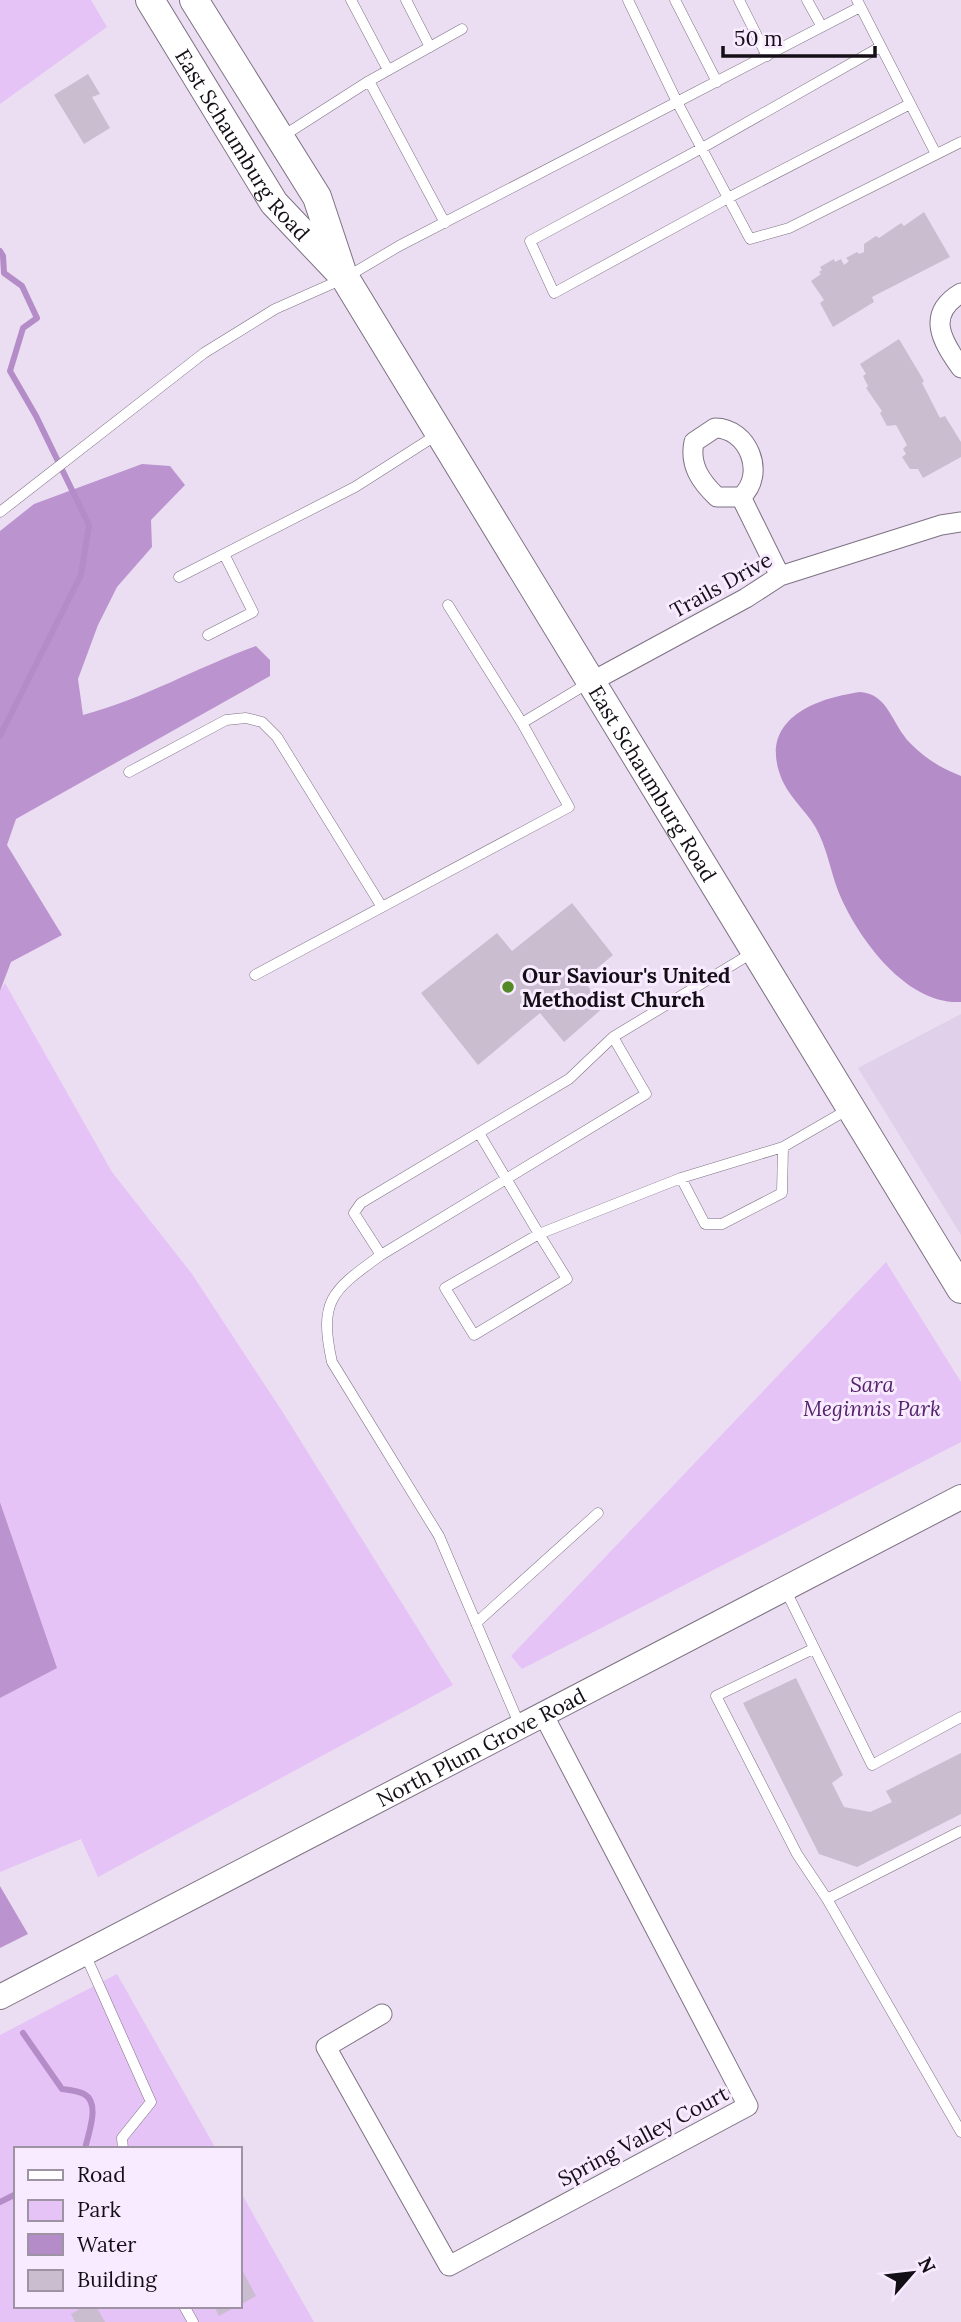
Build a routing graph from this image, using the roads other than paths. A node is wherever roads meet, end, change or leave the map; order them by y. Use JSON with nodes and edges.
{"nodes":[{"id":1,"x":150,"y":0,"type":"edge"},
{"id":2,"x":194,"y":0,"type":"edge"},
{"id":3,"x":351,"y":0,"type":"edge"},
{"id":4,"x":406,"y":0,"type":"edge"},
{"id":5,"x":628,"y":0,"type":"edge"},
{"id":6,"x":675,"y":0,"type":"edge"},
{"id":7,"x":739,"y":0,"type":"edge"},
{"id":8,"x":807,"y":0,"type":"edge"},
{"id":9,"x":858,"y":4,"type":"edge"},
{"id":10,"x":822,"y":27,"type":"junction"},
{"id":11,"x":462,"y":29,"type":"dead end"},
{"id":12,"x":430,"y":47,"type":"junction"},
{"id":13,"x":880,"y":47,"type":"junction"},
{"id":14,"x":767,"y":56,"type":"junction"},
{"id":15,"x":388,"y":70,"type":"junction"},
{"id":16,"x":369,"y":81,"type":"junction"},
{"id":17,"x":717,"y":82,"type":"junction"},
{"id":18,"x":677,"y":103,"type":"junction"},
{"id":19,"x":911,"y":104,"type":"junction"},
{"id":20,"x":280,"y":138,"type":"junction"},
{"id":21,"x":961,"y":142,"type":"edge"},
{"id":22,"x":702,"y":148,"type":"junction"},
{"id":23,"x":936,"y":154,"type":"junction"},
{"id":24,"x":728,"y":198,"type":"junction"},
{"id":25,"x":445,"y":223,"type":"junction"},
{"id":26,"x":345,"y":278,"type":"junction"},
{"id":27,"x":961,"y":293,"type":"edge"},
{"id":28,"x":961,"y":368,"type":"edge"},
{"id":29,"x":439,"y":434,"type":"junction"},
{"id":30,"x":741,"y":497,"type":"dead end"},
{"id":31,"x":0,"y":512,"type":"edge"},
{"id":32,"x":961,"y":522,"type":"edge"},
{"id":33,"x":224,"y":554,"type":"junction"},
{"id":34,"x":780,"y":576,"type":"junction"},
{"id":35,"x":179,"y":577,"type":"dead end"},
{"id":36,"x":448,"y":604,"type":"dead end"},
{"id":37,"x":208,"y":635,"type":"dead end"},
{"id":38,"x":591,"y":682,"type":"junction"},
{"id":39,"x":522,"y":723,"type":"junction"},
{"id":40,"x":129,"y":772,"type":"dead end"},
{"id":41,"x":382,"y":907,"type":"junction"},
{"id":42,"x":755,"y":951,"type":"junction"},
{"id":43,"x":255,"y":975,"type":"dead end"},
{"id":44,"x":613,"y":1037,"type":"junction"},
{"id":45,"x":851,"y":1108,"type":"junction"},
{"id":46,"x":479,"y":1133,"type":"junction"},
{"id":47,"x":783,"y":1147,"type":"junction"},
{"id":48,"x":681,"y":1178,"type":"junction"},
{"id":49,"x":506,"y":1179,"type":"junction"},
{"id":50,"x":539,"y":1234,"type":"junction"},
{"id":51,"x":381,"y":1255,"type":"junction"},
{"id":52,"x":961,"y":1289,"type":"edge"},
{"id":53,"x":961,"y":1497,"type":"edge"},
{"id":54,"x":598,"y":1513,"type":"dead end"},
{"id":55,"x":785,"y":1589,"type":"junction"},
{"id":56,"x":476,"y":1623,"type":"junction"},
{"id":57,"x":813,"y":1649,"type":"junction"},
{"id":58,"x":543,"y":1714,"type":"junction"},
{"id":59,"x":961,"y":1717,"type":"edge"},
{"id":60,"x":520,"y":1726,"type":"junction"},
{"id":61,"x":961,"y":1831,"type":"edge"},
{"id":62,"x":827,"y":1899,"type":"junction"},
{"id":63,"x":85,"y":1953,"type":"junction"},
{"id":64,"x":0,"y":1997,"type":"edge"},
{"id":65,"x":382,"y":2014,"type":"dead end"},
{"id":66,"x":961,"y":2132,"type":"edge"},
{"id":67,"x":123,"y":2147,"type":"edge"}],
"edges":[{"from":1,"to":26,"type":"main road","name":"East Schaumburg Road"},
{"from":2,"to":20,"type":"main road","name":"East Schaumburg Road"},
{"from":3,"to":15,"type":"lane"},
{"from":4,"to":12,"type":"lane"},
{"from":5,"to":18,"type":"lane"},
{"from":6,"to":17,"type":"lane"},
{"from":7,"to":14,"type":"lane"},
{"from":8,"to":10,"type":"lane"},
{"from":9,"to":10,"type":"lane"},
{"from":9,"to":13,"type":"lane"},
{"from":10,"to":14,"type":"lane"},
{"from":11,"to":12,"type":"lane"},
{"from":12,"to":15,"type":"lane"},
{"from":13,"to":19,"type":"lane"},
{"from":13,"to":22,"type":"lane"},
{"from":14,"to":17,"type":"lane"},
{"from":15,"to":16,"type":"lane"},
{"from":16,"to":20,"type":"lane"},
{"from":16,"to":25,"type":"lane"},
{"from":17,"to":18,"type":"lane"},
{"from":18,"to":22,"type":"lane"},
{"from":18,"to":25,"type":"lane"},
{"from":19,"to":23,"type":"lane"},
{"from":19,"to":24,"type":"lane"},
{"from":20,"to":26,"type":"main road","name":"East Schaumburg Road"},
{"from":21,"to":23,"type":"lane"},
{"from":22,"to":24,"type":"lane"},
{"from":22,"to":24,"type":"lane"},
{"from":23,"to":24,"type":"lane"},
{"from":25,"to":26,"type":"lane"},
{"from":26,"to":29,"type":"main road","name":"East Schaumburg Road"},
{"from":26,"to":31,"type":"lane"},
{"from":27,"to":28,"type":"street"},
{"from":29,"to":33,"type":"lane"},
{"from":29,"to":38,"type":"main road","name":"East Schaumburg Road"},
{"from":30,"to":34,"type":"street"},
{"from":32,"to":34,"type":"street","name":"Trails Drive"},
{"from":33,"to":35,"type":"lane"},
{"from":33,"to":37,"type":"lane"},
{"from":34,"to":38,"type":"street","name":"Trails Drive"},
{"from":36,"to":39,"type":"lane"},
{"from":38,"to":39,"type":"lane"},
{"from":38,"to":42,"type":"main road","name":"East Schaumburg Road"},
{"from":39,"to":41,"type":"lane"},
{"from":40,"to":41,"type":"lane"},
{"from":41,"to":43,"type":"lane"},
{"from":42,"to":44,"type":"lane"},
{"from":42,"to":45,"type":"main road","name":"East Schaumburg Road"},
{"from":44,"to":46,"type":"lane"},
{"from":44,"to":49,"type":"lane"},
{"from":45,"to":47,"type":"lane"},
{"from":45,"to":52,"type":"main road","name":"East Schaumburg Road"},
{"from":46,"to":49,"type":"lane"},
{"from":46,"to":51,"type":"lane"},
{"from":47,"to":48,"type":"lane"},
{"from":47,"to":48,"type":"lane"},
{"from":48,"to":50,"type":"lane"},
{"from":49,"to":50,"type":"lane"},
{"from":49,"to":51,"type":"lane"},
{"from":50,"to":50,"type":"lane"},
{"from":51,"to":56,"type":"lane"},
{"from":53,"to":55,"type":"street","name":"North Plum Grove Road"},
{"from":54,"to":56,"type":"lane"},
{"from":55,"to":57,"type":"lane"},
{"from":55,"to":58,"type":"street","name":"North Plum Grove Road"},
{"from":56,"to":60,"type":"lane"},
{"from":57,"to":59,"type":"lane"},
{"from":57,"to":62,"type":"lane"},
{"from":58,"to":60,"type":"street","name":"North Plum Grove Road"},
{"from":58,"to":65,"type":"street","name":"Spring Valley Court"},
{"from":60,"to":63,"type":"street","name":"North Plum Grove Road"},
{"from":61,"to":62,"type":"lane"},
{"from":62,"to":66,"type":"lane"},
{"from":63,"to":64,"type":"street","name":"North Plum Grove Road"},
{"from":63,"to":67,"type":"lane"}]}
